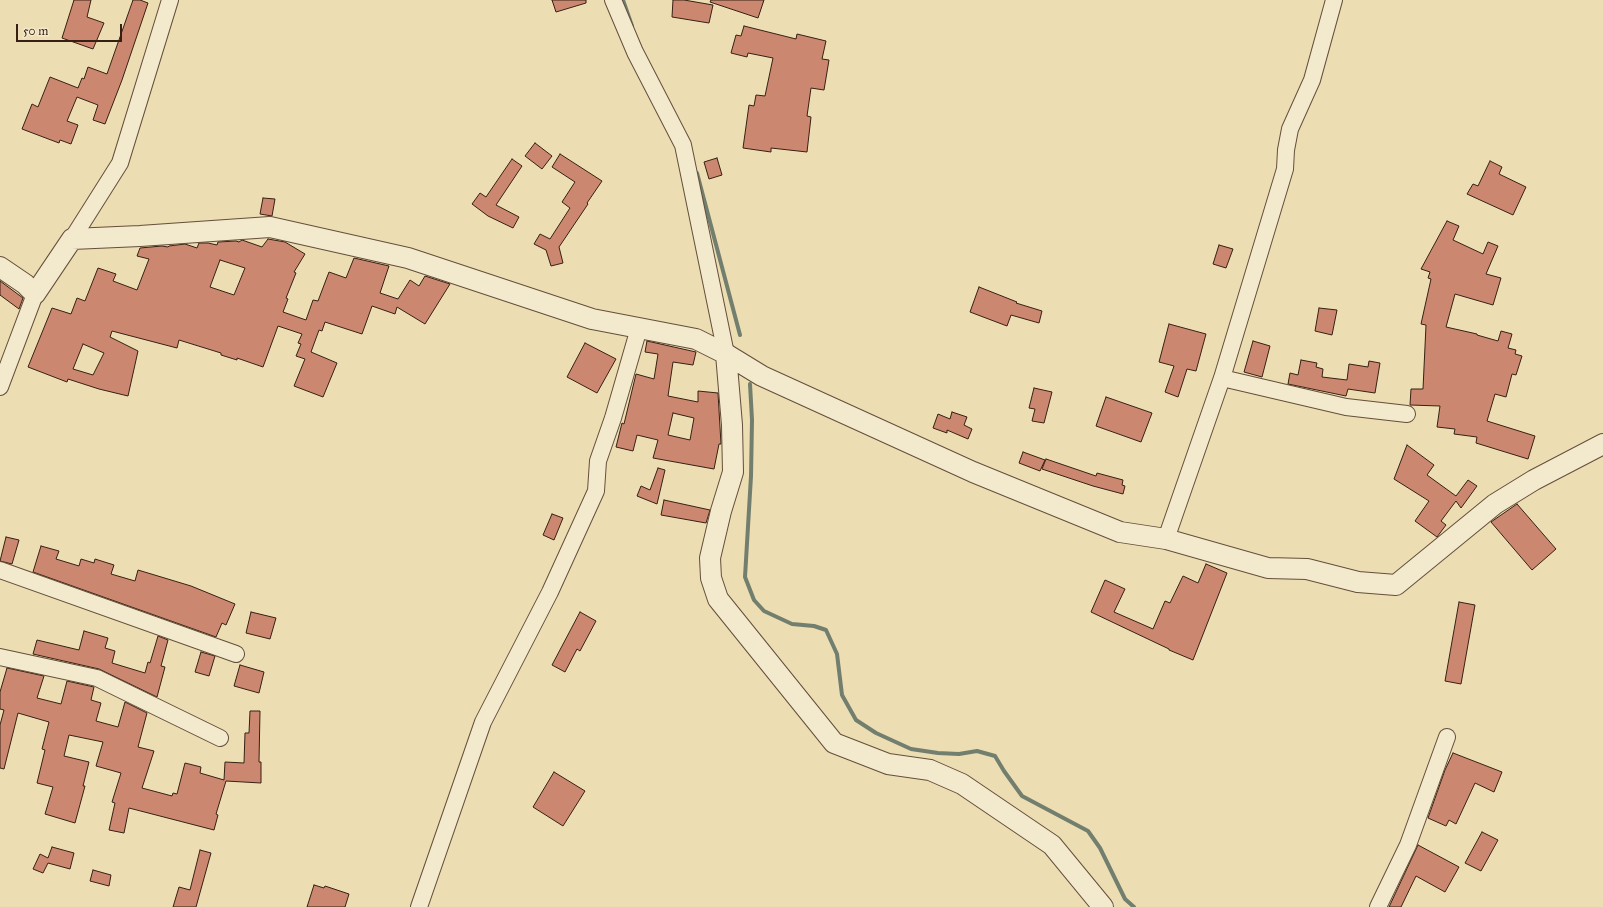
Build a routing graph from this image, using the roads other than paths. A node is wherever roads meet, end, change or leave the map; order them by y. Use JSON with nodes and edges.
{"nodes":[{"id":1,"x":170,"y":0,"type":"edge"},
{"id":2,"x":613,"y":0,"type":"edge"},
{"id":3,"x":1334,"y":0,"type":"edge"},
{"id":4,"x":72,"y":239,"type":"junction"},
{"id":5,"x":0,"y":267,"type":"edge"},
{"id":6,"x":34,"y":294,"type":"junction"},
{"id":7,"x":639,"y":328,"type":"junction"},
{"id":8,"x":726,"y":354,"type":"junction"},
{"id":9,"x":1222,"y":378,"type":"junction"},
{"id":10,"x":0,"y":387,"type":"edge"},
{"id":11,"x":1407,"y":414,"type":"dead end"},
{"id":12,"x":1603,"y":444,"type":"edge"},
{"id":13,"x":1166,"y":539,"type":"junction"},
{"id":14,"x":0,"y":570,"type":"edge"},
{"id":15,"x":236,"y":654,"type":"dead end"},
{"id":16,"x":0,"y":658,"type":"edge"},
{"id":17,"x":220,"y":738,"type":"dead end"},
{"id":18,"x":1447,"y":738,"type":"dead end"},
{"id":19,"x":419,"y":907,"type":"edge"},
{"id":20,"x":1103,"y":907,"type":"edge"},
{"id":21,"x":1378,"y":907,"type":"edge"}],
"edges":[{"from":1,"to":4,"type":"street"},
{"from":2,"to":8,"type":"street"},
{"from":3,"to":9,"type":"street"},
{"from":4,"to":6,"type":"street"},
{"from":4,"to":7,"type":"street"},
{"from":5,"to":6,"type":"street"},
{"from":6,"to":10,"type":"street"},
{"from":7,"to":8,"type":"street"},
{"from":7,"to":19,"type":"street"},
{"from":8,"to":13,"type":"street"},
{"from":8,"to":20,"type":"street"},
{"from":9,"to":11,"type":"street"},
{"from":9,"to":13,"type":"street"},
{"from":12,"to":13,"type":"street"},
{"from":14,"to":15,"type":"street"},
{"from":16,"to":17,"type":"street"},
{"from":18,"to":21,"type":"street"}]}
